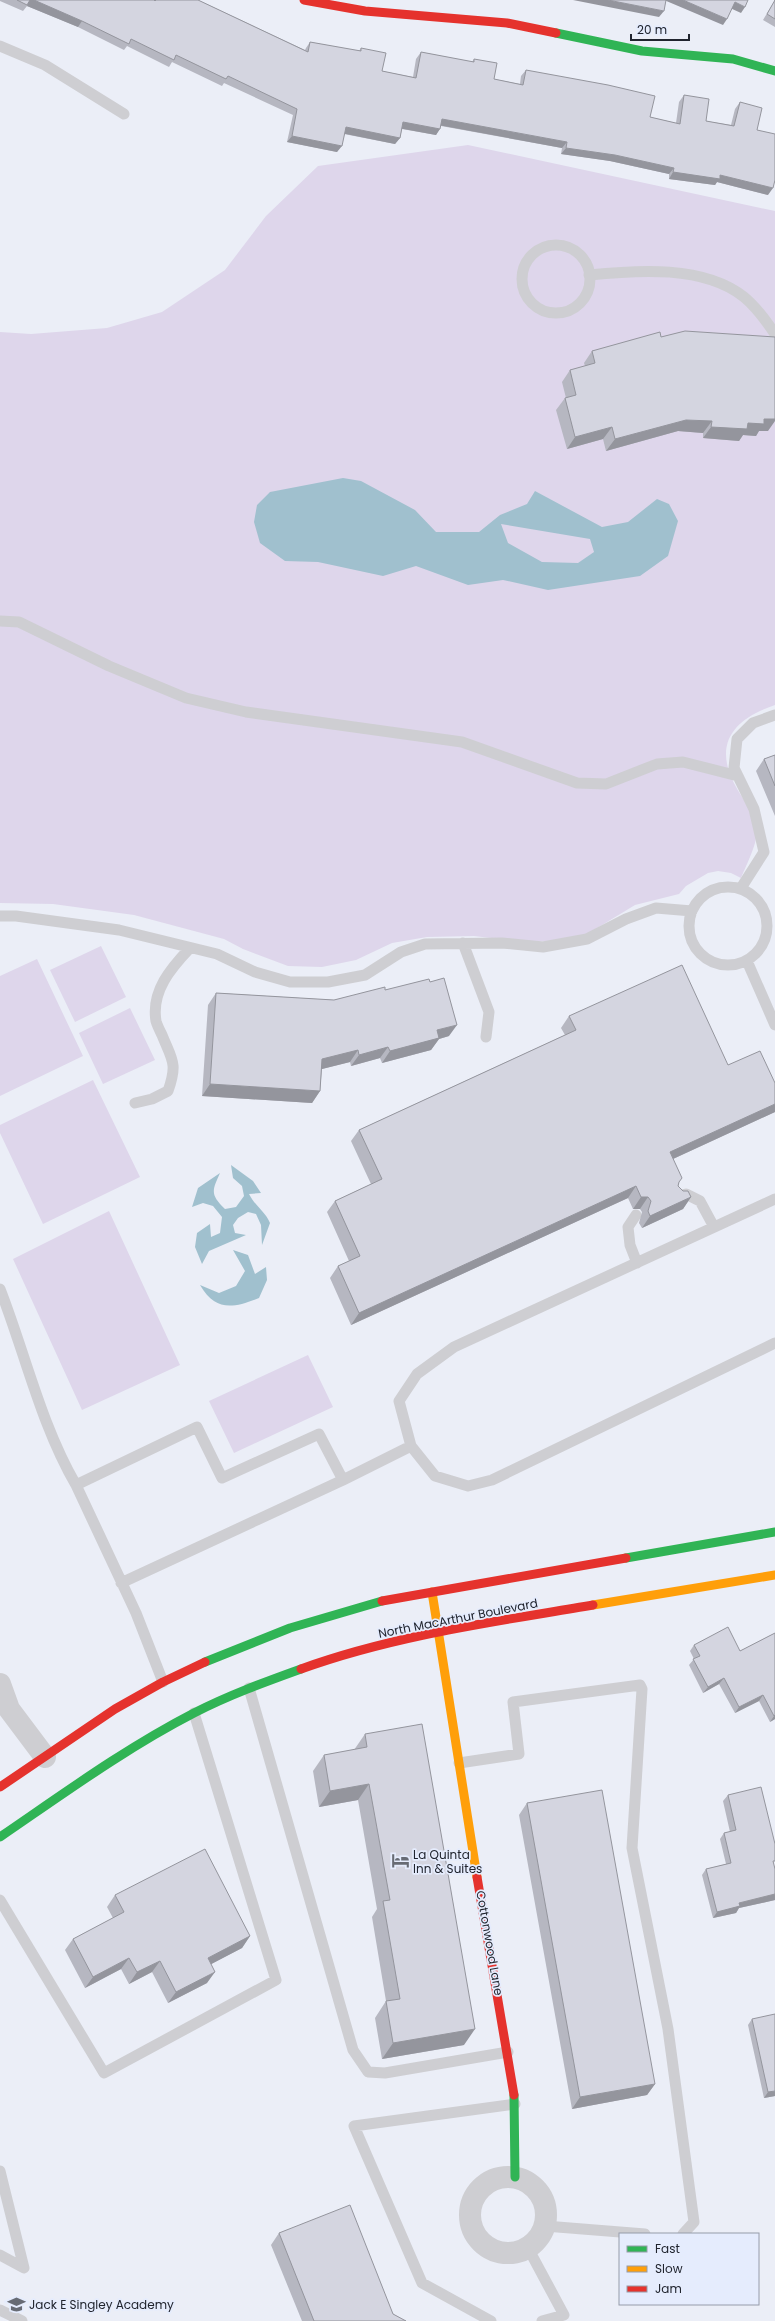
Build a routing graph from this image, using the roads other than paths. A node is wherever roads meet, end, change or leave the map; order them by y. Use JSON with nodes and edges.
{"nodes":[{"id":1,"x":304,"y":0,"type":"edge"},
{"id":2,"x":0,"y":46,"type":"edge"},
{"id":3,"x":775,"y":71,"type":"edge"},
{"id":4,"x":124,"y":114,"type":"dead end"},
{"id":5,"x":589,"y":275,"type":"junction"},
{"id":6,"x":775,"y":334,"type":"edge"},
{"id":7,"x":0,"y":621,"type":"edge"},
{"id":8,"x":775,"y":715,"type":"edge"},
{"id":9,"x":738,"y":776,"type":"junction"},
{"id":10,"x":741,"y":888,"type":"junction"},
{"id":11,"x":692,"y":910,"type":"junction"},
{"id":12,"x":0,"y":916,"type":"edge"},
{"id":13,"x":463,"y":943,"type":"junction"},
{"id":14,"x":190,"y":948,"type":"junction"},
{"id":15,"x":747,"y":960,"type":"junction"},
{"id":16,"x":775,"y":1025,"type":"edge"},
{"id":17,"x":486,"y":1037,"type":"dead end"},
{"id":18,"x":135,"y":1103,"type":"dead end"},
{"id":19,"x":677,"y":1196,"type":"edge"},
{"id":20,"x":775,"y":1199,"type":"edge"},
{"id":21,"x":636,"y":1215,"type":"dead end"},
{"id":22,"x":714,"y":1227,"type":"junction"},
{"id":23,"x":637,"y":1263,"type":"junction"},
{"id":24,"x":0,"y":1289,"type":"edge"},
{"id":25,"x":775,"y":1343,"type":"edge"},
{"id":26,"x":411,"y":1446,"type":"junction"},
{"id":27,"x":343,"y":1480,"type":"junction"},
{"id":28,"x":76,"y":1485,"type":"junction"},
{"id":29,"x":775,"y":1532,"type":"edge"},
{"id":30,"x":775,"y":1575,"type":"edge"},
{"id":31,"x":121,"y":1583,"type":"junction"},
{"id":32,"x":432,"y":1592,"type":"junction"},
{"id":33,"x":440,"y":1631,"type":"junction"},
{"id":34,"x":163,"y":1682,"type":"junction"},
{"id":35,"x":0,"y":1684,"type":"edge"},
{"id":36,"x":249,"y":1688,"type":"junction"},
{"id":37,"x":194,"y":1713,"type":"junction"},
{"id":38,"x":45,"y":1757,"type":"junction"},
{"id":39,"x":459,"y":1764,"type":"junction"},
{"id":40,"x":0,"y":1787,"type":"edge"},
{"id":41,"x":0,"y":1837,"type":"edge"},
{"id":42,"x":0,"y":1900,"type":"edge"},
{"id":43,"x":508,"y":2052,"type":"junction"},
{"id":44,"x":515,"y":2104,"type":"junction"},
{"id":45,"x":0,"y":2171,"type":"edge"},
{"id":46,"x":515,"y":2177,"type":"junction"},
{"id":47,"x":545,"y":2226,"type":"junction"},
{"id":48,"x":632,"y":2233,"type":"edge"},
{"id":49,"x":685,"y":2233,"type":"edge"},
{"id":50,"x":528,"y":2248,"type":"junction"},
{"id":51,"x":0,"y":2255,"type":"edge"},
{"id":52,"x":0,"y":2310,"type":"edge"},
{"id":53,"x":22,"y":2321,"type":"edge"},
{"id":54,"x":491,"y":2321,"type":"edge"},
{"id":55,"x":542,"y":2321,"type":"edge"}],
"edges":[{"from":1,"to":3,"type":"main road"},
{"from":2,"to":4,"type":"lane"},
{"from":5,"to":5,"type":"lane"},
{"from":5,"to":6,"type":"lane"},
{"from":7,"to":9,"type":"lane"},
{"from":8,"to":9,"type":"lane"},
{"from":9,"to":10,"type":"lane"},
{"from":10,"to":11,"type":"lane"},
{"from":10,"to":15,"type":"lane"},
{"from":11,"to":13,"type":"lane"},
{"from":11,"to":15,"type":"lane"},
{"from":12,"to":14,"type":"lane"},
{"from":13,"to":14,"type":"lane"},
{"from":13,"to":17,"type":"lane"},
{"from":14,"to":18,"type":"lane"},
{"from":15,"to":16,"type":"lane"},
{"from":19,"to":22,"type":"lane"},
{"from":20,"to":22,"type":"lane"},
{"from":21,"to":23,"type":"lane"},
{"from":22,"to":23,"type":"lane"},
{"from":23,"to":26,"type":"lane"},
{"from":24,"to":28,"type":"lane"},
{"from":25,"to":26,"type":"lane"},
{"from":26,"to":27,"type":"lane"},
{"from":27,"to":28,"type":"lane"},
{"from":27,"to":31,"type":"lane"},
{"from":28,"to":31,"type":"lane"},
{"from":29,"to":32,"type":"main road"},
{"from":30,"to":33,"type":"main road","name":"North MacArthur Boulevard"},
{"from":31,"to":34,"type":"lane"},
{"from":32,"to":33,"type":"main road","name":"Cottonwood Lane"},
{"from":32,"to":34,"type":"main road"},
{"from":33,"to":36,"type":"main road","name":"North MacArthur Boulevard"},
{"from":33,"to":39,"type":"main road","name":"Cottonwood Lane"},
{"from":34,"to":38,"type":"main road"},
{"from":35,"to":38,"type":"street"},
{"from":36,"to":37,"type":"main road","name":"North MacArthur Boulevard"},
{"from":36,"to":43,"type":"lane"},
{"from":37,"to":41,"type":"main road","name":"North MacArthur Boulevard"},
{"from":37,"to":42,"type":"lane"},
{"from":38,"to":40,"type":"main road"},
{"from":39,"to":43,"type":"main road","name":"Cottonwood Lane"},
{"from":39,"to":49,"type":"lane"},
{"from":43,"to":44,"type":"main road","name":"Cottonwood Lane"},
{"from":44,"to":46,"type":"main road","name":"Cottonwood Lane"},
{"from":44,"to":54,"type":"lane"},
{"from":45,"to":51,"type":"lane"},
{"from":46,"to":47,"type":"street"},
{"from":46,"to":50,"type":"street"},
{"from":47,"to":48,"type":"lane"},
{"from":47,"to":50,"type":"street"},
{"from":50,"to":55,"type":"lane"},
{"from":52,"to":53,"type":"lane"}]}
